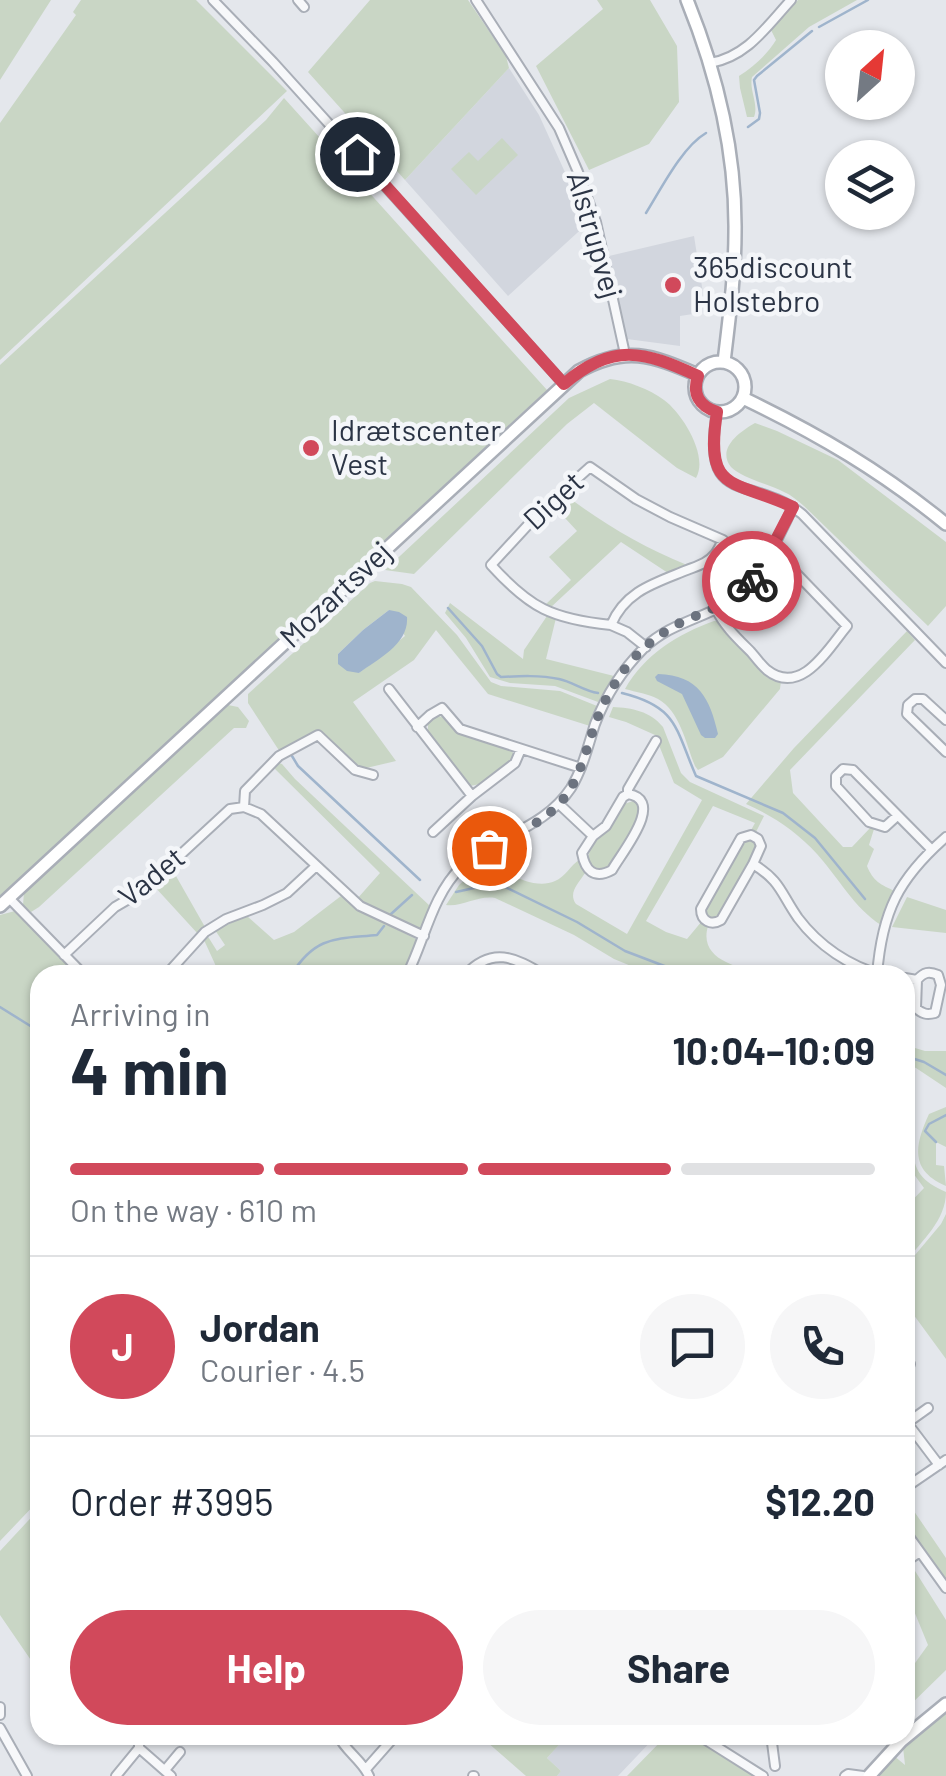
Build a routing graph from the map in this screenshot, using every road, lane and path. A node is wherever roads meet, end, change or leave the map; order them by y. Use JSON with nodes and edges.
{"nodes":[{"id":1,"x":212,"y":0,"type":"edge"},
{"id":2,"x":476,"y":0,"type":"edge"},
{"id":3,"x":687,"y":0,"type":"edge"},
{"id":4,"x":791,"y":0,"type":"edge"},
{"id":5,"x":710,"y":63,"type":"junction"},
{"id":6,"x":624,"y":354,"type":"junction"},
{"id":7,"x":724,"y":362,"type":"junction"},
{"id":8,"x":698,"y":376,"type":"junction"},
{"id":9,"x":564,"y":384,"type":"junction"},
{"id":10,"x":743,"y":398,"type":"junction"},
{"id":11,"x":717,"y":412,"type":"junction"},
{"id":12,"x":793,"y":507,"type":"junction"},
{"id":13,"x":946,"y":524,"type":"edge"},
{"id":14,"x":792,"y":569,"type":"dead end"},
{"id":15,"x":716,"y":609,"type":"junction"},
{"id":16,"x":610,"y":625,"type":"junction"},
{"id":17,"x":646,"y":646,"type":"junction"},
{"id":18,"x":946,"y":663,"type":"edge"},
{"id":19,"x":390,"y":690,"type":"dead end"},
{"id":20,"x":946,"y":720,"type":"edge"},
{"id":21,"x":418,"y":727,"type":"junction"},
{"id":22,"x":656,"y":741,"type":"dead end"},
{"id":23,"x":521,"y":749,"type":"junction"},
{"id":24,"x":946,"y":752,"type":"edge"},
{"id":25,"x":581,"y":768,"type":"junction"},
{"id":26,"x":372,"y":775,"type":"dead end"},
{"id":27,"x":628,"y":794,"type":"junction"},
{"id":28,"x":472,"y":796,"type":"junction"},
{"id":29,"x":559,"y":804,"type":"junction"},
{"id":30,"x":244,"y":807,"type":"junction"},
{"id":31,"x":897,"y":816,"type":"junction"},
{"id":32,"x":433,"y":832,"type":"dead end"},
{"id":33,"x":593,"y":836,"type":"junction"},
{"id":34,"x":946,"y":838,"type":"edge"},
{"id":35,"x":932,"y":850,"type":"junction"},
{"id":36,"x":753,"y":864,"type":"junction"},
{"id":37,"x":315,"y":867,"type":"junction"},
{"id":38,"x":4,"y":902,"type":"edge"},
{"id":39,"x":424,"y":936,"type":"junction"},
{"id":40,"x":64,"y":955,"type":"junction"},
{"id":41,"x":74,"y":965,"type":"edge"},
{"id":42,"x":175,"y":965,"type":"edge"},
{"id":43,"x":411,"y":965,"type":"edge"},
{"id":44,"x":477,"y":965,"type":"edge"},
{"id":45,"x":528,"y":965,"type":"edge"},
{"id":46,"x":855,"y":965,"type":"edge"},
{"id":47,"x":879,"y":965,"type":"edge"},
{"id":48,"x":917,"y":980,"type":"joint"},
{"id":49,"x":944,"y":985,"type":"edge"},
{"id":50,"x":928,"y":1408,"type":"dead end"},
{"id":51,"x":915,"y":1416,"type":"edge"},
{"id":52,"x":915,"y":1432,"type":"edge"},
{"id":53,"x":942,"y":1462,"type":"edge"},
{"id":54,"x":915,"y":1481,"type":"edge"},
{"id":55,"x":915,"y":1545,"type":"edge"},
{"id":56,"x":920,"y":1552,"type":"junction"},
{"id":57,"x":915,"y":1555,"type":"edge"},
{"id":58,"x":946,"y":1588,"type":"edge"},
{"id":59,"x":946,"y":1704,"type":"edge"},
{"id":60,"x":0,"y":1707,"type":"edge"},
{"id":61,"x":0,"y":1716,"type":"edge"},
{"id":62,"x":0,"y":1728,"type":"edge"},
{"id":63,"x":915,"y":1729,"type":"edge"},
{"id":64,"x":136,"y":1745,"type":"edge"},
{"id":65,"x":143,"y":1745,"type":"edge"},
{"id":66,"x":344,"y":1745,"type":"edge"},
{"id":67,"x":388,"y":1745,"type":"edge"},
{"id":68,"x":714,"y":1745,"type":"edge"},
{"id":69,"x":772,"y":1745,"type":"edge"},
{"id":70,"x":897,"y":1745,"type":"edge"},
{"id":71,"x":180,"y":1752,"type":"dead end"},
{"id":72,"x":775,"y":1766,"type":"dead end"},
{"id":73,"x":367,"y":1772,"type":"edge"},
{"id":74,"x":168,"y":1773,"type":"edge"},
{"id":75,"x":27,"y":1776,"type":"edge"},
{"id":76,"x":116,"y":1776,"type":"edge"},
{"id":77,"x":763,"y":1776,"type":"edge"},
{"id":78,"x":845,"y":1776,"type":"edge"},
{"id":79,"x":866,"y":1776,"type":"edge"}],
"edges":[{"from":1,"to":9,"type":"street"},
{"from":2,"to":6,"type":"street","name":"Alstrupvej"},
{"from":3,"to":5,"type":"street"},
{"from":4,"to":5,"type":"street"},
{"from":5,"to":7,"type":"street"},
{"from":6,"to":8,"type":"street"},
{"from":6,"to":9,"type":"street","name":"Mozartsvej"},
{"from":7,"to":8,"type":"street"},
{"from":7,"to":10,"type":"street"},
{"from":8,"to":11,"type":"street"},
{"from":9,"to":38,"type":"street","name":"Mozartsvej"},
{"from":10,"to":11,"type":"street"},
{"from":10,"to":13,"type":"street"},
{"from":11,"to":12,"type":"street"},
{"from":12,"to":15,"type":"street"},
{"from":12,"to":18,"type":"street"},
{"from":14,"to":15,"type":"street"},
{"from":15,"to":17,"type":"street"},
{"from":16,"to":16,"type":"street","name":"Diget"},
{"from":16,"to":17,"type":"street","name":"Diget"},
{"from":17,"to":25,"type":"street"},
{"from":19,"to":21,"type":"street"},
{"from":20,"to":24,"type":"street"},
{"from":21,"to":23,"type":"street"},
{"from":21,"to":28,"type":"street"},
{"from":22,"to":27,"type":"street"},
{"from":23,"to":25,"type":"street"},
{"from":23,"to":28,"type":"street"},
{"from":25,"to":29,"type":"street"},
{"from":26,"to":30,"type":"street","name":"Vadet"},
{"from":27,"to":33,"type":"street"},
{"from":27,"to":33,"type":"street"},
{"from":28,"to":32,"type":"street"},
{"from":29,"to":33,"type":"street"},
{"from":29,"to":39,"type":"street"},
{"from":30,"to":37,"type":"street"},
{"from":30,"to":40,"type":"street","name":"Vadet"},
{"from":31,"to":31,"type":"street"},
{"from":31,"to":35,"type":"street"},
{"from":34,"to":35,"type":"street"},
{"from":35,"to":47,"type":"street"},
{"from":36,"to":36,"type":"street"},
{"from":36,"to":46,"type":"street"},
{"from":37,"to":39,"type":"street"},
{"from":37,"to":42,"type":"street"},
{"from":38,"to":40,"type":"street"},
{"from":39,"to":43,"type":"street"},
{"from":40,"to":41,"type":"street"},
{"from":44,"to":45,"type":"street"},
{"from":48,"to":49,"type":"street"},
{"from":48,"to":49,"type":"street"},
{"from":50,"to":51,"type":"street"},
{"from":52,"to":53,"type":"street"},
{"from":53,"to":54,"type":"street"},
{"from":55,"to":56,"type":"street"},
{"from":56,"to":57,"type":"street"},
{"from":56,"to":58,"type":"street"},
{"from":59,"to":63,"type":"street"},
{"from":60,"to":61,"type":"street"},
{"from":62,"to":75,"type":"street"},
{"from":64,"to":76,"type":"street"},
{"from":65,"to":74,"type":"street"},
{"from":66,"to":73,"type":"street"},
{"from":67,"to":73,"type":"street"},
{"from":68,"to":77,"type":"street"},
{"from":69,"to":72,"type":"street"},
{"from":70,"to":79,"type":"street"},
{"from":71,"to":74,"type":"street"},
{"from":78,"to":79,"type":"street"}]}
